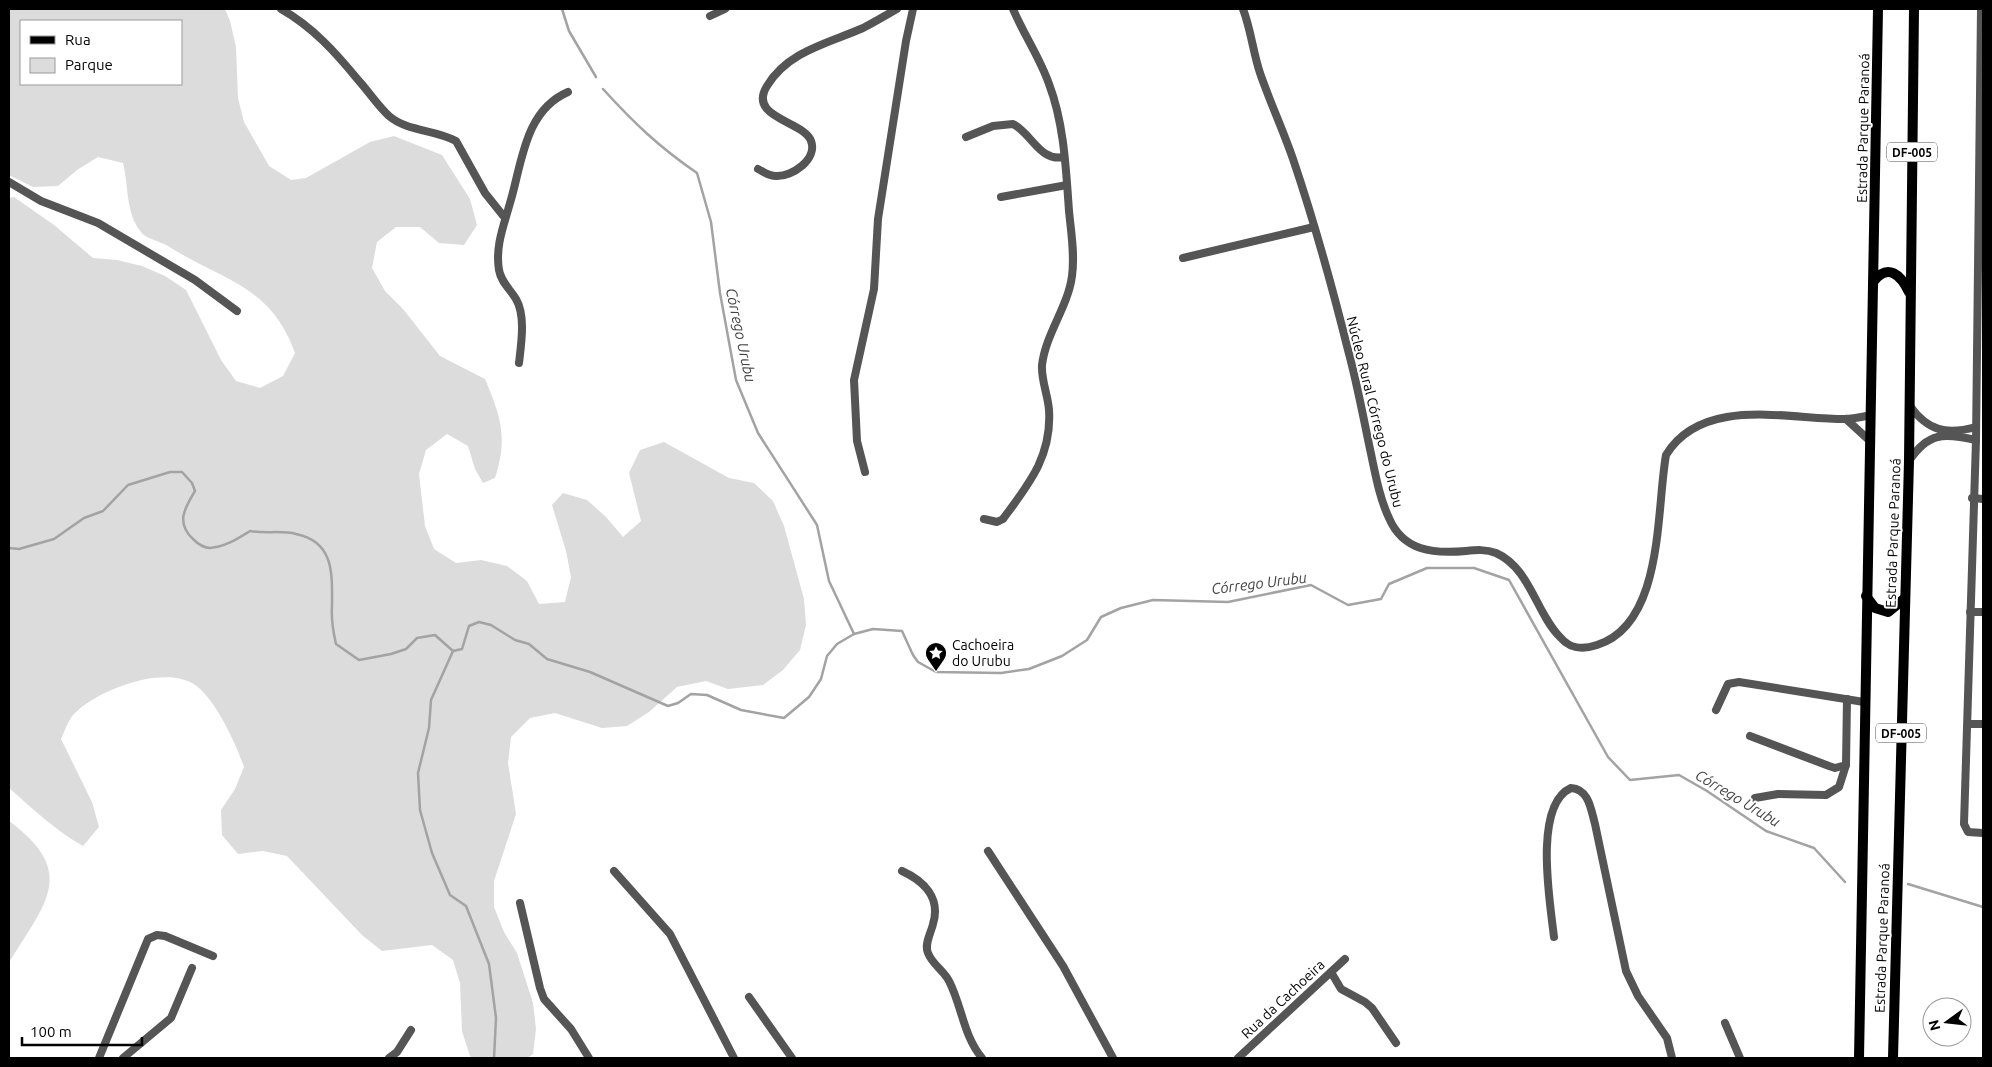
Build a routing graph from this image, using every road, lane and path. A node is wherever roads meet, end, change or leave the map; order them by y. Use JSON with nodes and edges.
{"nodes":[{"id":1,"x":281,"y":9,"type":"edge"},
{"id":2,"x":725,"y":9,"type":"edge"},
{"id":3,"x":897,"y":9,"type":"edge"},
{"id":4,"x":913,"y":9,"type":"edge"},
{"id":5,"x":1013,"y":9,"type":"edge"},
{"id":6,"x":1243,"y":9,"type":"edge"},
{"id":7,"x":1878,"y":9,"type":"edge"},
{"id":8,"x":1914,"y":9,"type":"edge"},
{"id":9,"x":1982,"y":9,"type":"edge"},
{"id":10,"x":710,"y":16,"type":"dead end"},
{"id":11,"x":1982,"y":57,"type":"edge"},
{"id":12,"x":568,"y":92,"type":"dead end"},
{"id":13,"x":966,"y":137,"type":"dead end"},
{"id":14,"x":1064,"y":157,"type":"junction"},
{"id":15,"x":758,"y":169,"type":"dead end"},
{"id":16,"x":1981,"y":169,"type":"edge"},
{"id":17,"x":9,"y":182,"type":"edge"},
{"id":18,"x":1067,"y":185,"type":"junction"},
{"id":19,"x":1001,"y":197,"type":"dead end"},
{"id":20,"x":505,"y":218,"type":"junction"},
{"id":21,"x":1314,"y":227,"type":"junction"},
{"id":22,"x":1183,"y":258,"type":"dead end"},
{"id":23,"x":1981,"y":279,"type":"edge"},
{"id":24,"x":1874,"y":281,"type":"junction"},
{"id":25,"x":1910,"y":295,"type":"junction"},
{"id":26,"x":237,"y":311,"type":"dead end"},
{"id":27,"x":519,"y":363,"type":"dead end"},
{"id":28,"x":1979,"y":387,"type":"edge"},
{"id":29,"x":1910,"y":406,"type":"junction"},
{"id":30,"x":1871,"y":415,"type":"junction"},
{"id":31,"x":1846,"y":419,"type":"junction"},
{"id":32,"x":1976,"y":427,"type":"junction"},
{"id":33,"x":1976,"y":440,"type":"junction"},
{"id":34,"x":1870,"y":441,"type":"junction"},
{"id":35,"x":1909,"y":460,"type":"junction"},
{"id":36,"x":865,"y":472,"type":"dead end"},
{"id":37,"x":1972,"y":498,"type":"junction"},
{"id":38,"x":1983,"y":499,"type":"edge"},
{"id":39,"x":984,"y":519,"type":"dead end"},
{"id":40,"x":1866,"y":596,"type":"junction"},
{"id":41,"x":1904,"y":599,"type":"junction"},
{"id":42,"x":1970,"y":612,"type":"junction"},
{"id":43,"x":1983,"y":612,"type":"edge"},
{"id":44,"x":1848,"y":699,"type":"junction"},
{"id":45,"x":1864,"y":702,"type":"junction"},
{"id":46,"x":1716,"y":710,"type":"dead end"},
{"id":47,"x":1968,"y":724,"type":"junction"},
{"id":48,"x":1983,"y":724,"type":"edge"},
{"id":49,"x":1750,"y":736,"type":"dead end"},
{"id":50,"x":1846,"y":765,"type":"junction"},
{"id":51,"x":1755,"y":798,"type":"dead end"},
{"id":52,"x":1983,"y":833,"type":"edge"},
{"id":53,"x":988,"y":851,"type":"dead end"},
{"id":54,"x":614,"y":870,"type":"dead end"},
{"id":55,"x":902,"y":871,"type":"dead end"},
{"id":56,"x":520,"y":903,"type":"dead end"},
{"id":57,"x":1554,"y":937,"type":"dead end"},
{"id":58,"x":214,"y":956,"type":"dead end"},
{"id":59,"x":1345,"y":959,"type":"dead end"},
{"id":60,"x":192,"y":968,"type":"dead end"},
{"id":61,"x":1331,"y":972,"type":"junction"},
{"id":62,"x":749,"y":997,"type":"dead end"},
{"id":63,"x":1725,"y":1023,"type":"dead end"},
{"id":64,"x":412,"y":1030,"type":"dead end"},
{"id":65,"x":1396,"y":1043,"type":"dead end"},
{"id":66,"x":99,"y":1058,"type":"edge"},
{"id":67,"x":123,"y":1058,"type":"edge"},
{"id":68,"x":389,"y":1058,"type":"edge"},
{"id":69,"x":589,"y":1058,"type":"edge"},
{"id":70,"x":734,"y":1058,"type":"edge"},
{"id":71,"x":792,"y":1058,"type":"edge"},
{"id":72,"x":982,"y":1058,"type":"edge"},
{"id":73,"x":1114,"y":1058,"type":"edge"},
{"id":74,"x":1238,"y":1058,"type":"edge"},
{"id":75,"x":1672,"y":1058,"type":"edge"},
{"id":76,"x":1740,"y":1058,"type":"edge"},
{"id":77,"x":1859,"y":1058,"type":"edge"},
{"id":78,"x":1893,"y":1058,"type":"edge"}],
"edges":[{"from":1,"to":20,"type":"street"},
{"from":2,"to":10,"type":"street"},
{"from":3,"to":15,"type":"street"},
{"from":4,"to":36,"type":"street"},
{"from":5,"to":14,"type":"street"},
{"from":6,"to":21,"type":"street","name":"Núcleo Rural Córrego do Urubu"},
{"from":7,"to":24,"type":"main road","name":"Estrada Parque Paranoá","number":"DF-005"},
{"from":8,"to":25,"type":"main road","name":"Estrada Parque Paranoá","number":"DF-005"},
{"from":9,"to":11,"type":"street"},
{"from":11,"to":16,"type":"street"},
{"from":12,"to":20,"type":"street"},
{"from":13,"to":14,"type":"street"},
{"from":14,"to":18,"type":"street"},
{"from":16,"to":23,"type":"street"},
{"from":17,"to":26,"type":"street"},
{"from":18,"to":19,"type":"street"},
{"from":18,"to":39,"type":"street"},
{"from":20,"to":27,"type":"street"},
{"from":21,"to":22,"type":"street"},
{"from":21,"to":31,"type":"street","name":"Núcleo Rural Córrego do Urubu"},
{"from":23,"to":28,"type":"street"},
{"from":24,"to":25,"type":"main road"},
{"from":24,"to":30,"type":"main road","name":"Estrada Parque Paranoá","number":"DF-005"},
{"from":25,"to":29,"type":"main road","name":"Estrada Parque Paranoá","number":"DF-005"},
{"from":28,"to":32,"type":"street"},
{"from":29,"to":32,"type":"street"},
{"from":29,"to":35,"type":"main road","name":"Estrada Parque Paranoá","number":"DF-005"},
{"from":30,"to":31,"type":"street","name":"Núcleo Rural Córrego do Urubu"},
{"from":30,"to":34,"type":"main road","name":"Estrada Parque Paranoá","number":"DF-005"},
{"from":31,"to":34,"type":"street"},
{"from":32,"to":33,"type":"street"},
{"from":33,"to":35,"type":"street"},
{"from":33,"to":37,"type":"street"},
{"from":34,"to":40,"type":"main road","name":"Estrada Parque Paranoá","number":"DF-005"},
{"from":35,"to":41,"type":"main road","name":"Estrada Parque Paranoá","number":"DF-005"},
{"from":37,"to":38,"type":"street"},
{"from":37,"to":42,"type":"street"},
{"from":40,"to":41,"type":"main road"},
{"from":40,"to":45,"type":"main road","name":"Estrada Parque Paranoá","number":"DF-005"},
{"from":41,"to":78,"type":"main road","name":"Estrada Parque Paranoá","number":"DF-005"},
{"from":42,"to":43,"type":"street"},
{"from":42,"to":47,"type":"street"},
{"from":44,"to":45,"type":"street"},
{"from":44,"to":46,"type":"street"},
{"from":44,"to":50,"type":"street"},
{"from":45,"to":77,"type":"main road","name":"Estrada Parque Paranoá","number":"DF-005"},
{"from":47,"to":48,"type":"street"},
{"from":47,"to":52,"type":"street"},
{"from":49,"to":50,"type":"street"},
{"from":50,"to":51,"type":"street"},
{"from":53,"to":73,"type":"street"},
{"from":54,"to":70,"type":"street"},
{"from":55,"to":72,"type":"street"},
{"from":56,"to":69,"type":"street"},
{"from":57,"to":75,"type":"street"},
{"from":58,"to":66,"type":"street"},
{"from":59,"to":61,"type":"street","name":"Rua da Cachoeira"},
{"from":60,"to":67,"type":"street"},
{"from":61,"to":65,"type":"street"},
{"from":61,"to":74,"type":"street","name":"Rua da Cachoeira"},
{"from":62,"to":71,"type":"street"},
{"from":63,"to":76,"type":"street"},
{"from":64,"to":68,"type":"street"}]}
